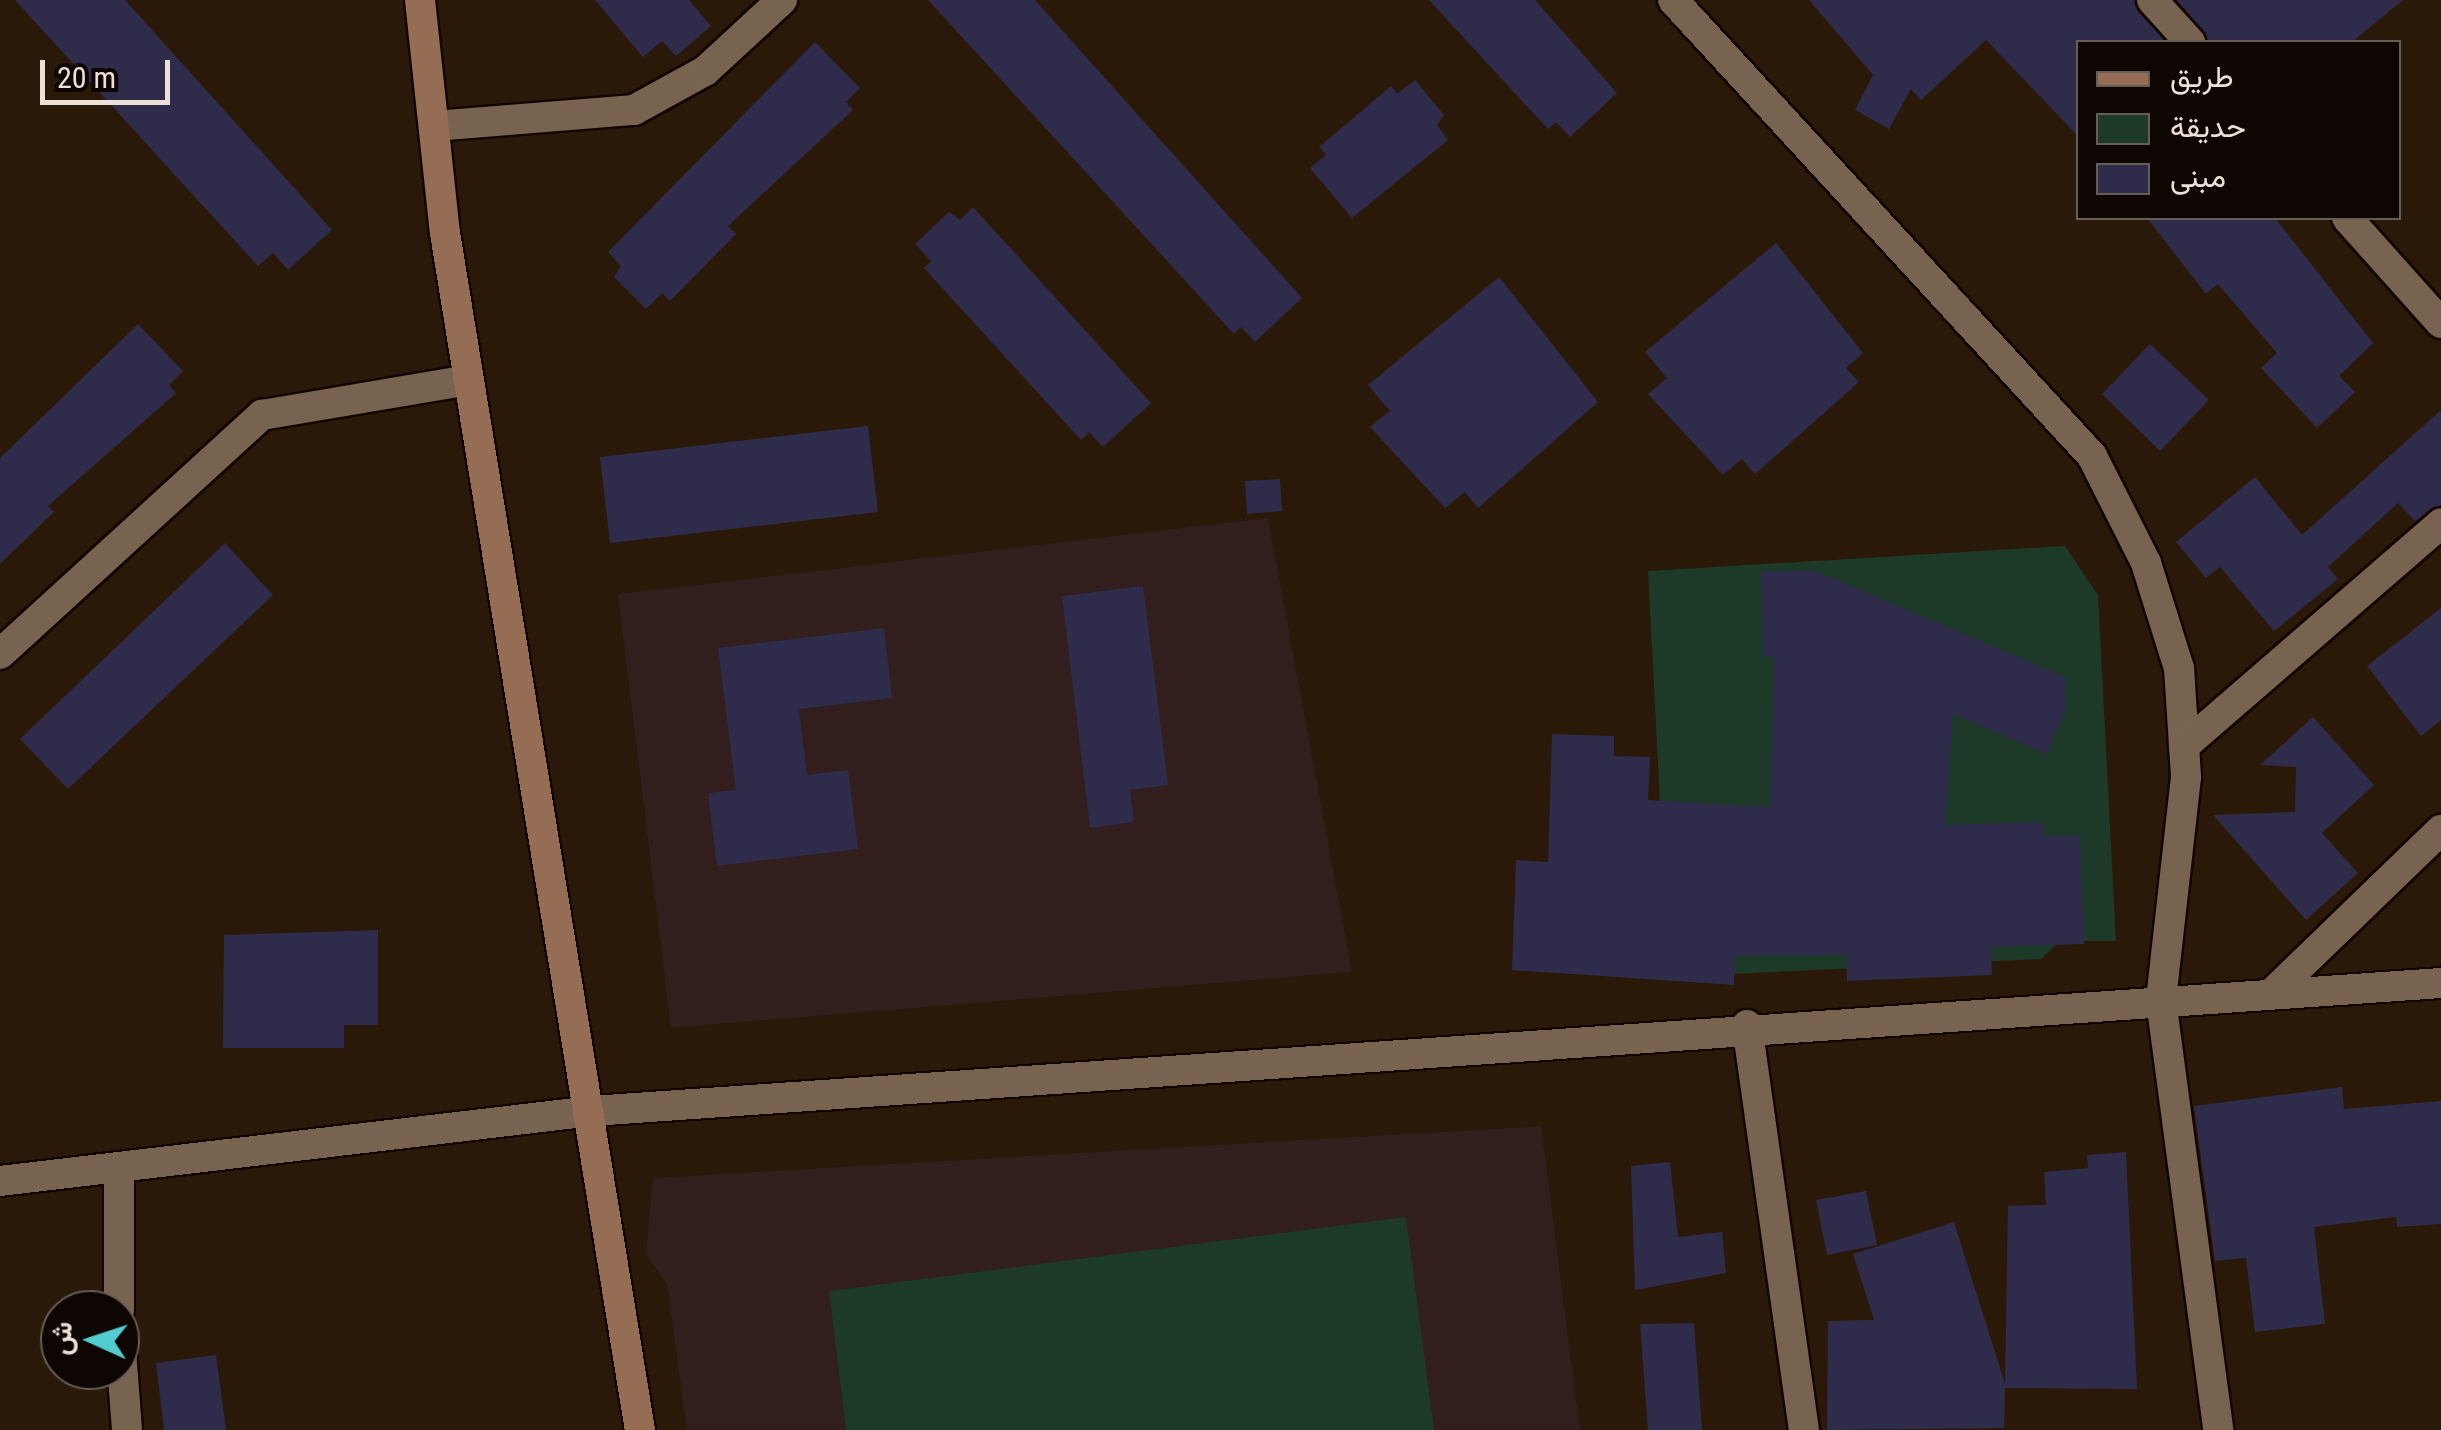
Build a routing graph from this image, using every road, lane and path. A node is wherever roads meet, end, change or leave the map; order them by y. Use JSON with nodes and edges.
{"nodes":[{"id":1,"x":420,"y":0,"type":"edge"},
{"id":2,"x":782,"y":0,"type":"edge"},
{"id":3,"x":1674,"y":0,"type":"edge"},
{"id":4,"x":2152,"y":0,"type":"edge"},
{"id":5,"x":2188,"y":40,"type":"edge"},
{"id":6,"x":434,"y":126,"type":"junction"},
{"id":7,"x":2348,"y":220,"type":"edge"},
{"id":8,"x":2441,"y":323,"type":"edge"},
{"id":9,"x":468,"y":380,"type":"junction"},
{"id":10,"x":2441,"y":522,"type":"edge"},
{"id":11,"x":0,"y":654,"type":"edge"},
{"id":12,"x":2184,"y":746,"type":"junction"},
{"id":13,"x":2441,"y":830,"type":"edge"},
{"id":14,"x":2441,"y":982,"type":"edge"},
{"id":15,"x":2272,"y":993,"type":"junction"},
{"id":16,"x":2161,"y":1000,"type":"junction"},
{"id":17,"x":1747,"y":1025,"type":"junction"},
{"id":18,"x":592,"y":1111,"type":"junction"},
{"id":19,"x":119,"y":1167,"type":"junction"},
{"id":20,"x":0,"y":1181,"type":"edge"},
{"id":21,"x":119,"y":1290,"type":"edge"},
{"id":22,"x":124,"y":1390,"type":"edge"},
{"id":23,"x":127,"y":1430,"type":"edge"},
{"id":24,"x":640,"y":1430,"type":"edge"},
{"id":25,"x":1804,"y":1430,"type":"edge"},
{"id":26,"x":2218,"y":1430,"type":"edge"}],
"edges":[{"from":1,"to":6,"type":"street"},
{"from":2,"to":6,"type":"street"},
{"from":3,"to":12,"type":"street"},
{"from":4,"to":5,"type":"street"},
{"from":6,"to":9,"type":"street"},
{"from":7,"to":8,"type":"street"},
{"from":9,"to":11,"type":"street"},
{"from":9,"to":18,"type":"street"},
{"from":10,"to":12,"type":"street"},
{"from":12,"to":16,"type":"street"},
{"from":13,"to":15,"type":"street"},
{"from":14,"to":15,"type":"street"},
{"from":15,"to":16,"type":"street"},
{"from":16,"to":17,"type":"street"},
{"from":16,"to":26,"type":"street"},
{"from":17,"to":18,"type":"street"},
{"from":17,"to":25,"type":"street"},
{"from":18,"to":19,"type":"street"},
{"from":18,"to":24,"type":"street"},
{"from":19,"to":20,"type":"street"},
{"from":19,"to":21,"type":"street"},
{"from":22,"to":23,"type":"street"}]}
